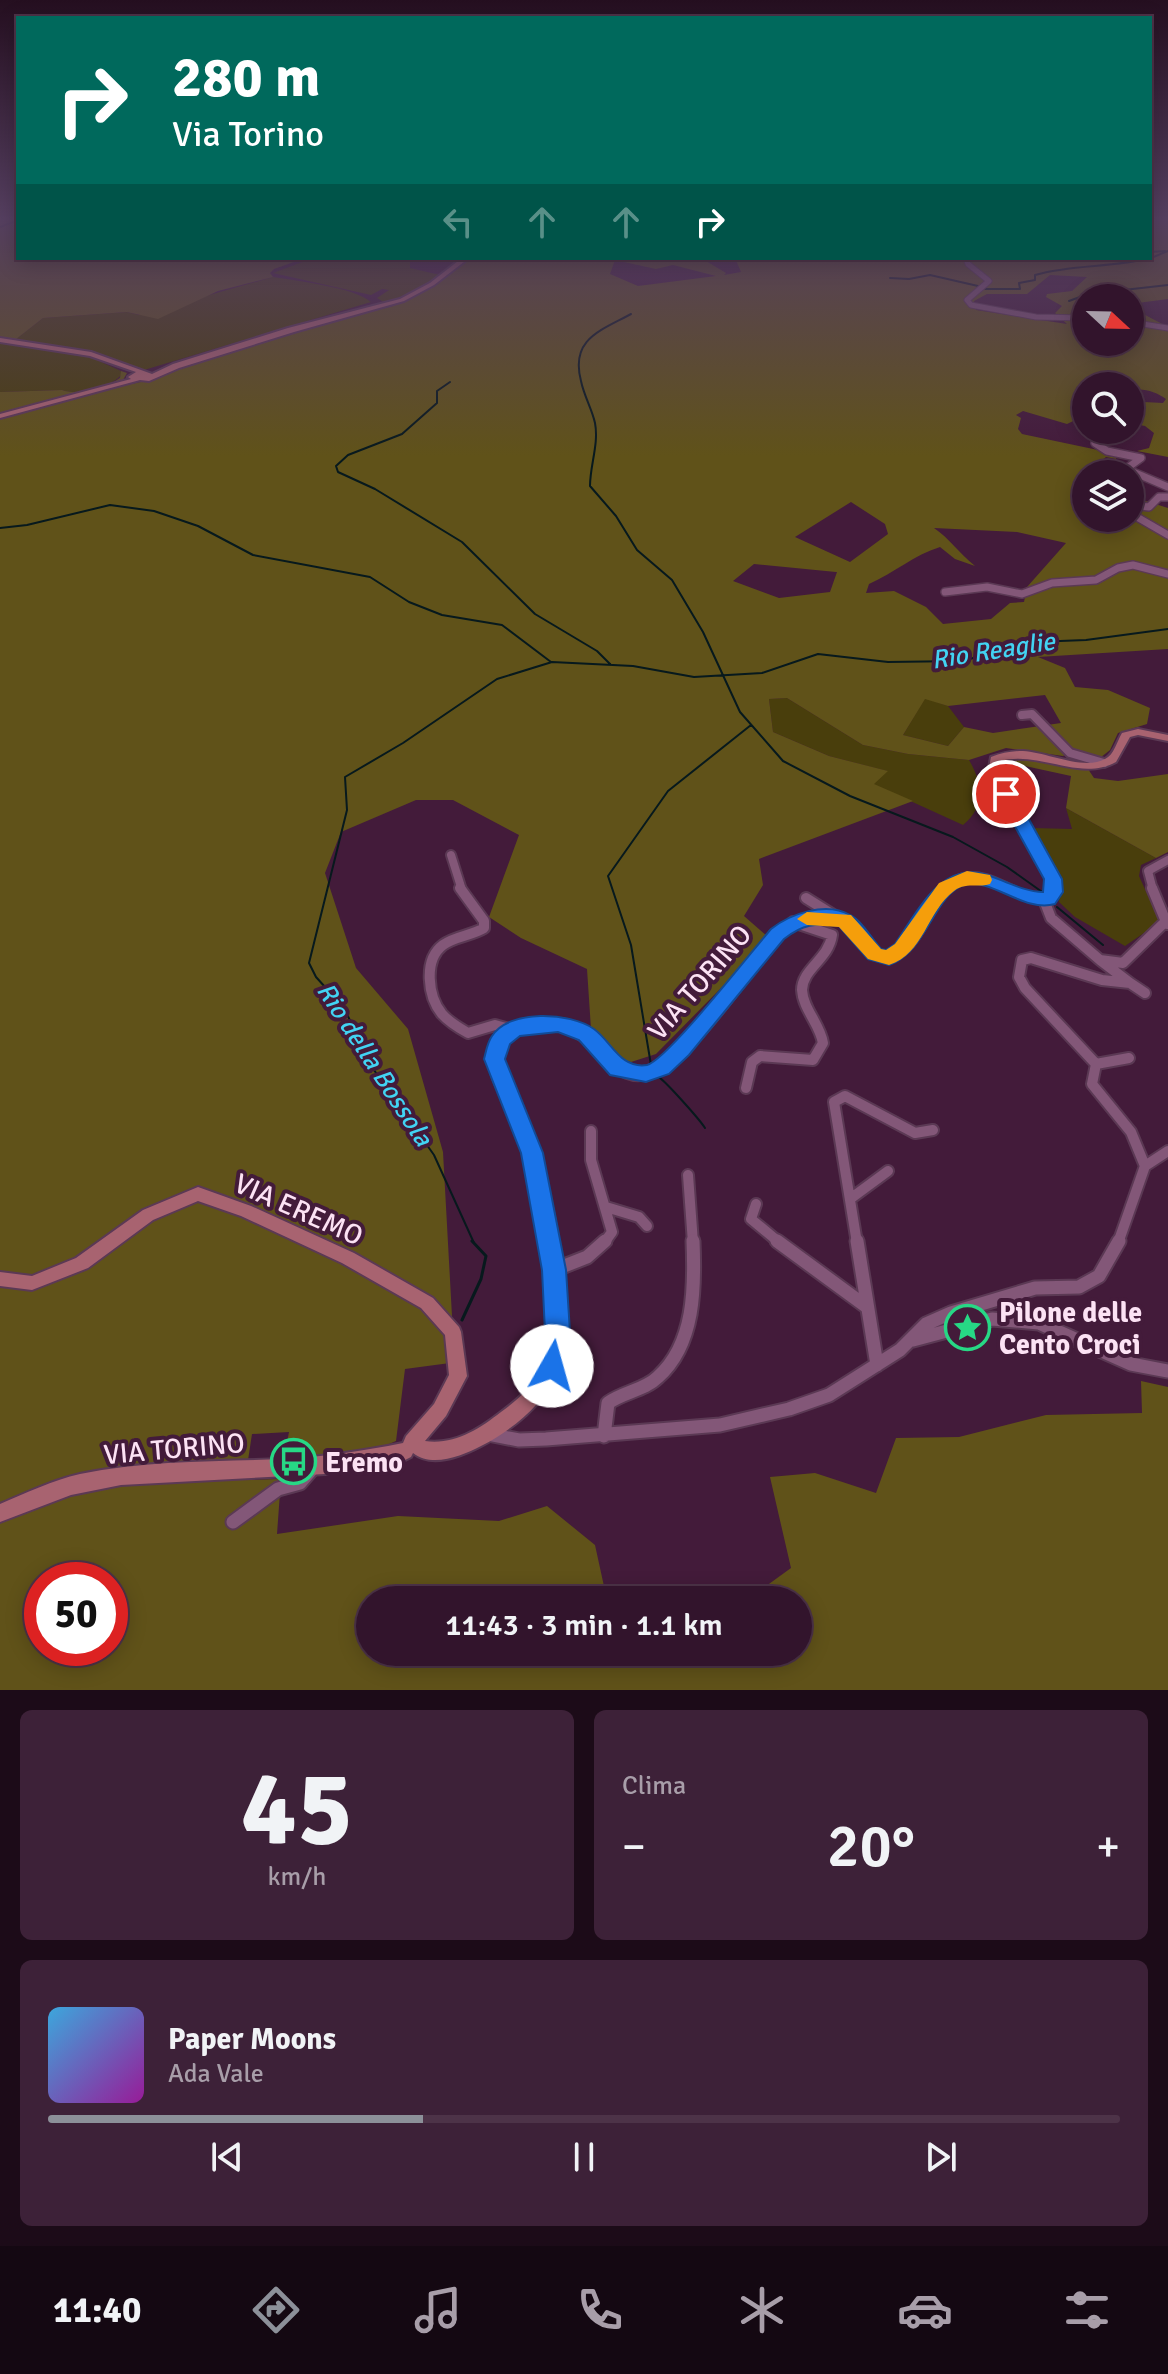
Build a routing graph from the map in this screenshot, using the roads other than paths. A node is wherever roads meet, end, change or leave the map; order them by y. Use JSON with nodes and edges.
{"nodes":[{"id":1,"x":404,"y":299,"type":"edge"},
{"id":2,"x":968,"y":299,"type":"edge"},
{"id":3,"x":1072,"y":318,"type":"edge"},
{"id":4,"x":1144,"y":324,"type":"edge"},
{"id":5,"x":1168,"y":328,"type":"edge"},
{"id":6,"x":0,"y":340,"type":"edge"},
{"id":7,"x":140,"y":376,"type":"junction"},
{"id":8,"x":0,"y":416,"type":"edge"},
{"id":9,"x":1096,"y":444,"type":"edge"},
{"id":10,"x":1168,"y":487,"type":"edge"},
{"id":11,"x":1168,"y":500,"type":"edge"},
{"id":12,"x":1144,"y":506,"type":"edge"},
{"id":13,"x":1144,"y":521,"type":"edge"},
{"id":14,"x":1168,"y":535,"type":"edge"},
{"id":15,"x":1168,"y":574,"type":"edge"},
{"id":16,"x":945,"y":592,"type":"dead end"},
{"id":17,"x":1022,"y":715,"type":"dead end"},
{"id":18,"x":1168,"y":738,"type":"edge"},
{"id":19,"x":1104,"y":763,"type":"junction"},
{"id":20,"x":451,"y":855,"type":"dead end"},
{"id":21,"x":1168,"y":860,"type":"edge"},
{"id":22,"x":806,"y":898,"type":"dead end"},
{"id":23,"x":1044,"y":900,"type":"junction"},
{"id":24,"x":838,"y":918,"type":"junction"},
{"id":25,"x":793,"y":922,"type":"junction"},
{"id":26,"x":1167,"y":924,"type":"edge"},
{"id":27,"x":1100,"y":960,"type":"junction"},
{"id":28,"x":1130,"y":983,"type":"junction"},
{"id":29,"x":1145,"y":993,"type":"dead end"},
{"id":30,"x":513,"y":1030,"type":"junction"},
{"id":31,"x":1129,"y":1058,"type":"dead end"},
{"id":32,"x":1096,"y":1064,"type":"junction"},
{"id":33,"x":746,"y":1088,"type":"dead end"},
{"id":34,"x":933,"y":1130,"type":"dead end"},
{"id":35,"x":591,"y":1131,"type":"dead end"},
{"id":36,"x":1168,"y":1151,"type":"edge"},
{"id":37,"x":1145,"y":1166,"type":"junction"},
{"id":38,"x":888,"y":1171,"type":"dead end"},
{"id":39,"x":688,"y":1175,"type":"dead end"},
{"id":40,"x":850,"y":1199,"type":"junction"},
{"id":41,"x":756,"y":1204,"type":"dead end"},
{"id":42,"x":606,"y":1207,"type":"junction"},
{"id":43,"x":647,"y":1226,"type":"dead end"},
{"id":44,"x":554,"y":1270,"type":"junction"},
{"id":45,"x":0,"y":1279,"type":"edge"},
{"id":46,"x":867,"y":1307,"type":"junction"},
{"id":47,"x":913,"y":1340,"type":"junction"},
{"id":48,"x":877,"y":1365,"type":"junction"},
{"id":49,"x":1168,"y":1371,"type":"edge"},
{"id":50,"x":486,"y":1433,"type":"junction"},
{"id":51,"x":604,"y":1436,"type":"junction"},
{"id":52,"x":412,"y":1447,"type":"junction"},
{"id":53,"x":315,"y":1466,"type":"junction"},
{"id":54,"x":0,"y":1513,"type":"edge"},
{"id":55,"x":233,"y":1522,"type":"dead end"}],
"edges":[{"from":1,"to":7,"type":"main road"},
{"from":2,"to":3,"type":"street"},
{"from":4,"to":5,"type":"street"},
{"from":6,"to":7,"type":"main road"},
{"from":7,"to":8,"type":"main road"},
{"from":9,"to":10,"type":"street"},
{"from":11,"to":12,"type":"street"},
{"from":13,"to":14,"type":"street"},
{"from":15,"to":16,"type":"street"},
{"from":17,"to":19,"type":"street"},
{"from":18,"to":19,"type":"main road"},
{"from":19,"to":23,"type":"main road"},
{"from":20,"to":30,"type":"street"},
{"from":21,"to":26,"type":"street"},
{"from":22,"to":24,"type":"street"},
{"from":23,"to":24,"type":"main road"},
{"from":23,"to":27,"type":"street"},
{"from":24,"to":25,"type":"main road"},
{"from":25,"to":30,"type":"main road","name":"VIA TORINO"},
{"from":25,"to":33,"type":"street"},
{"from":26,"to":27,"type":"street"},
{"from":27,"to":28,"type":"street"},
{"from":28,"to":29,"type":"street"},
{"from":28,"to":32,"type":"street"},
{"from":30,"to":44,"type":"main road","name":"VIA TORINO"},
{"from":31,"to":32,"type":"street"},
{"from":32,"to":37,"type":"street"},
{"from":34,"to":40,"type":"street"},
{"from":35,"to":42,"type":"street"},
{"from":36,"to":37,"type":"street"},
{"from":37,"to":47,"type":"street"},
{"from":38,"to":40,"type":"street"},
{"from":39,"to":51,"type":"street"},
{"from":40,"to":46,"type":"street"},
{"from":41,"to":46,"type":"street"},
{"from":42,"to":43,"type":"street"},
{"from":42,"to":44,"type":"street"},
{"from":44,"to":50,"type":"main road","name":"VIA TORINO"},
{"from":45,"to":52,"type":"main road","name":"VIA EREMO"},
{"from":46,"to":48,"type":"street"},
{"from":47,"to":48,"type":"street"},
{"from":47,"to":49,"type":"street"},
{"from":48,"to":51,"type":"street"},
{"from":50,"to":51,"type":"street"},
{"from":50,"to":52,"type":"main road","name":"VIA TORINO"},
{"from":52,"to":53,"type":"main road","name":"VIA TORINO"},
{"from":53,"to":54,"type":"main road","name":"VIA TORINO"},
{"from":53,"to":55,"type":"street"}]}
